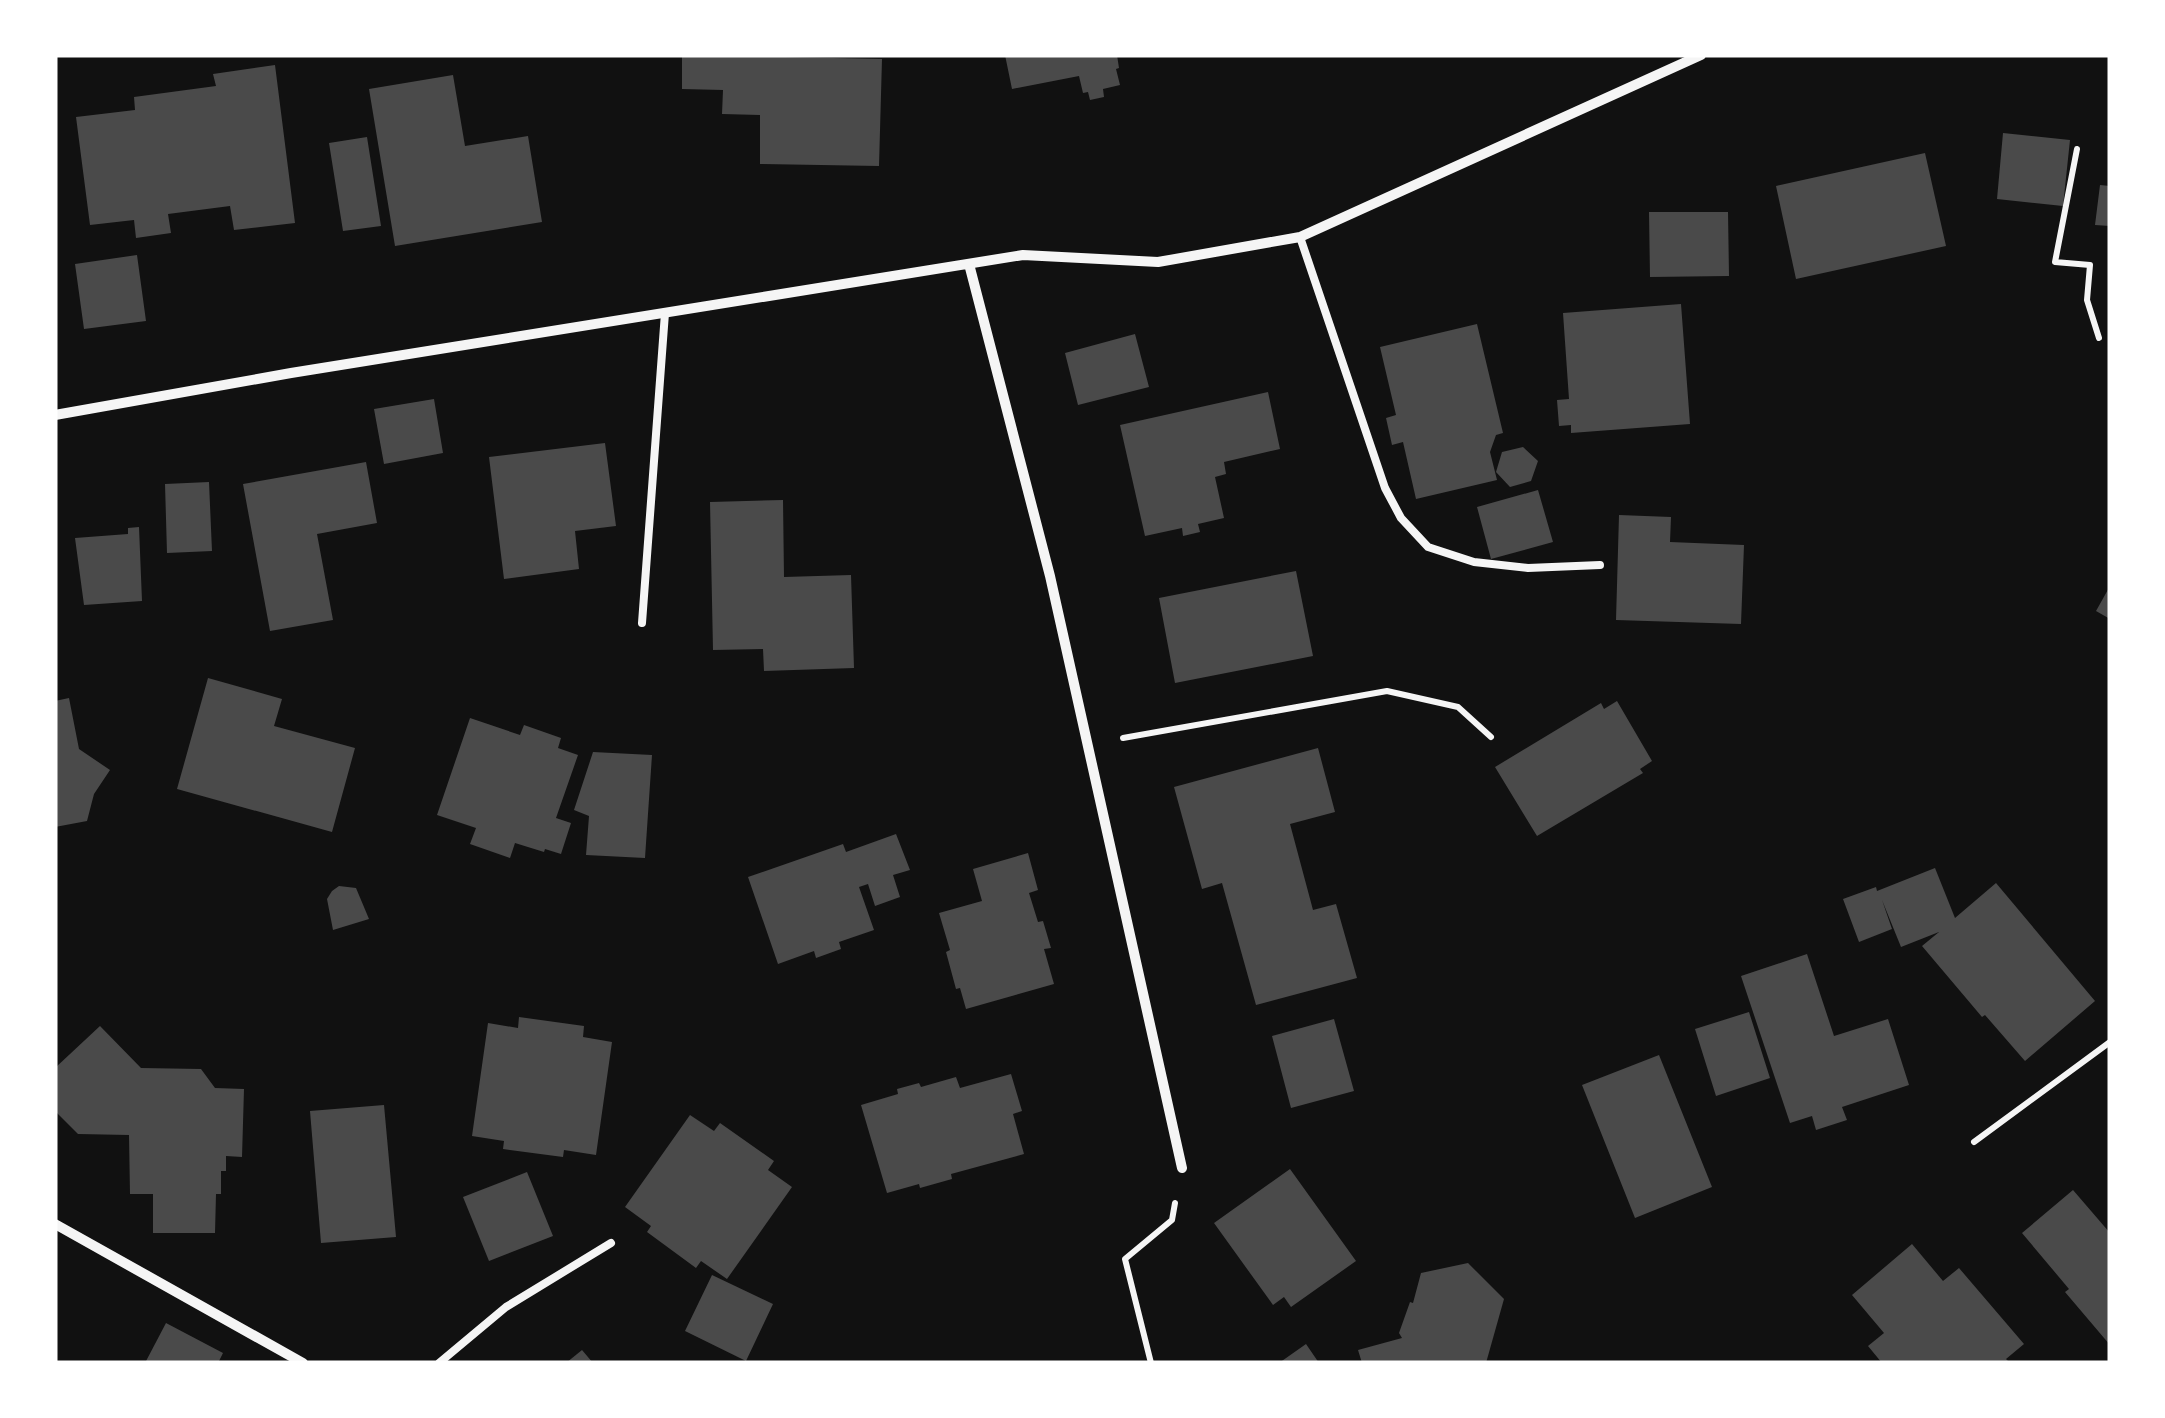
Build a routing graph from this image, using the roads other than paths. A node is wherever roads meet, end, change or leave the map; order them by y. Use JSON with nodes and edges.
{"nodes":[{"id":1,"x":1701,"y":55,"type":"edge"},
{"id":2,"x":1300,"y":237,"type":"junction"},
{"id":3,"x":969,"y":264,"type":"junction"},
{"id":4,"x":665,"y":313,"type":"junction"},
{"id":5,"x":55,"y":415,"type":"edge"},
{"id":6,"x":1600,"y":566,"type":"dead end"},
{"id":7,"x":642,"y":623,"type":"dead end"},
{"id":8,"x":1182,"y":1168,"type":"road end"},
{"id":9,"x":55,"y":1224,"type":"edge"},
{"id":10,"x":611,"y":1242,"type":"dead end"},
{"id":11,"x":303,"y":1363,"type":"edge"},
{"id":12,"x":439,"y":1363,"type":"edge"}],
"edges":[{"from":1,"to":2,"type":"street"},
{"from":2,"to":3,"type":"street"},
{"from":2,"to":6,"type":"lane"},
{"from":3,"to":4,"type":"street"},
{"from":3,"to":8,"type":"street"},
{"from":4,"to":5,"type":"street"},
{"from":4,"to":7,"type":"lane"},
{"from":9,"to":11,"type":"street"},
{"from":10,"to":12,"type":"lane"}]}
